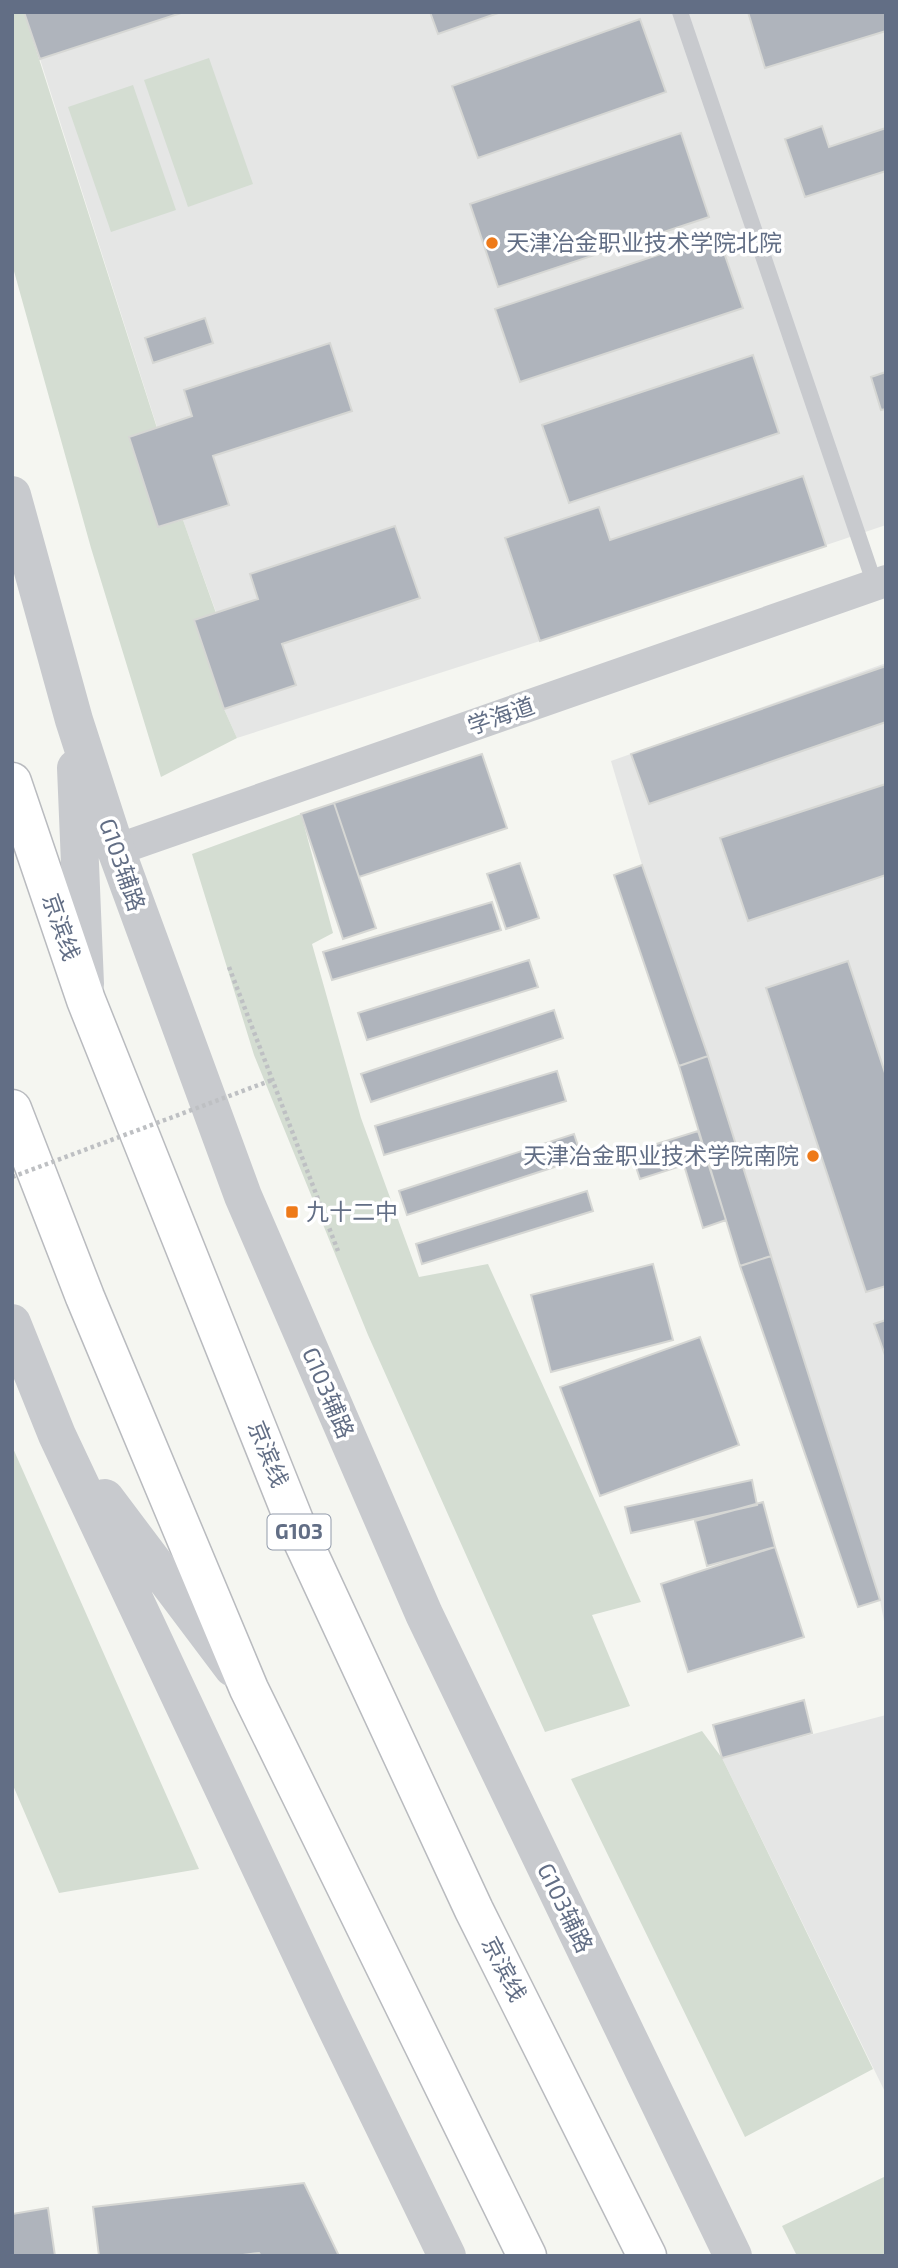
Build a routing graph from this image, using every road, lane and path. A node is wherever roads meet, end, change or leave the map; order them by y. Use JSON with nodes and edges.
{"nodes":[{"id":1,"x":680,"y":12,"type":"edge"},
{"id":2,"x":12,"y":495,"type":"edge"},
{"id":3,"x":880,"y":583,"type":"edge"},
{"id":4,"x":74,"y":720,"type":"junction"},
{"id":5,"x":12,"y":782,"type":"edge"},
{"id":6,"x":116,"y":850,"type":"junction"},
{"id":7,"x":229,"y":968,"type":"dead end"},
{"id":8,"x":86,"y":1000,"type":"junction"},
{"id":9,"x":272,"y":1080,"type":"junction"},
{"id":10,"x":12,"y":1109,"type":"edge"},
{"id":11,"x":12,"y":1177,"type":"edge"},
{"id":12,"x":338,"y":1251,"type":"dead end"},
{"id":13,"x":12,"y":1323,"type":"edge"},
{"id":14,"x":57,"y":1434,"type":"junction"},
{"id":15,"x":249,"y":1689,"type":"junction"},
{"id":16,"x":447,"y":2256,"type":"edge"},
{"id":17,"x":527,"y":2256,"type":"edge"},
{"id":18,"x":647,"y":2256,"type":"edge"},
{"id":19,"x":733,"y":2256,"type":"edge"}],
"edges":[{"from":1,"to":3,"type":"lane"},
{"from":2,"to":4,"type":"street","name":"G103辅路"},
{"from":3,"to":6,"type":"street","name":"学海道"},
{"from":4,"to":6,"type":"street","name":"G103辅路"},
{"from":4,"to":8,"type":"street"},
{"from":5,"to":8,"type":"highway","name":"京滨线","number":"G103"},
{"from":6,"to":19,"type":"street","name":"G103辅路"},
{"from":7,"to":9,"type":"path"},
{"from":8,"to":18,"type":"highway","name":"京滨线","number":"G103"},
{"from":9,"to":11,"type":"path","bridge":true},
{"from":9,"to":12,"type":"path"},
{"from":10,"to":15,"type":"highway"},
{"from":13,"to":14,"type":"street"},
{"from":14,"to":15,"type":"street"},
{"from":14,"to":16,"type":"street"},
{"from":15,"to":17,"type":"highway"}]}
